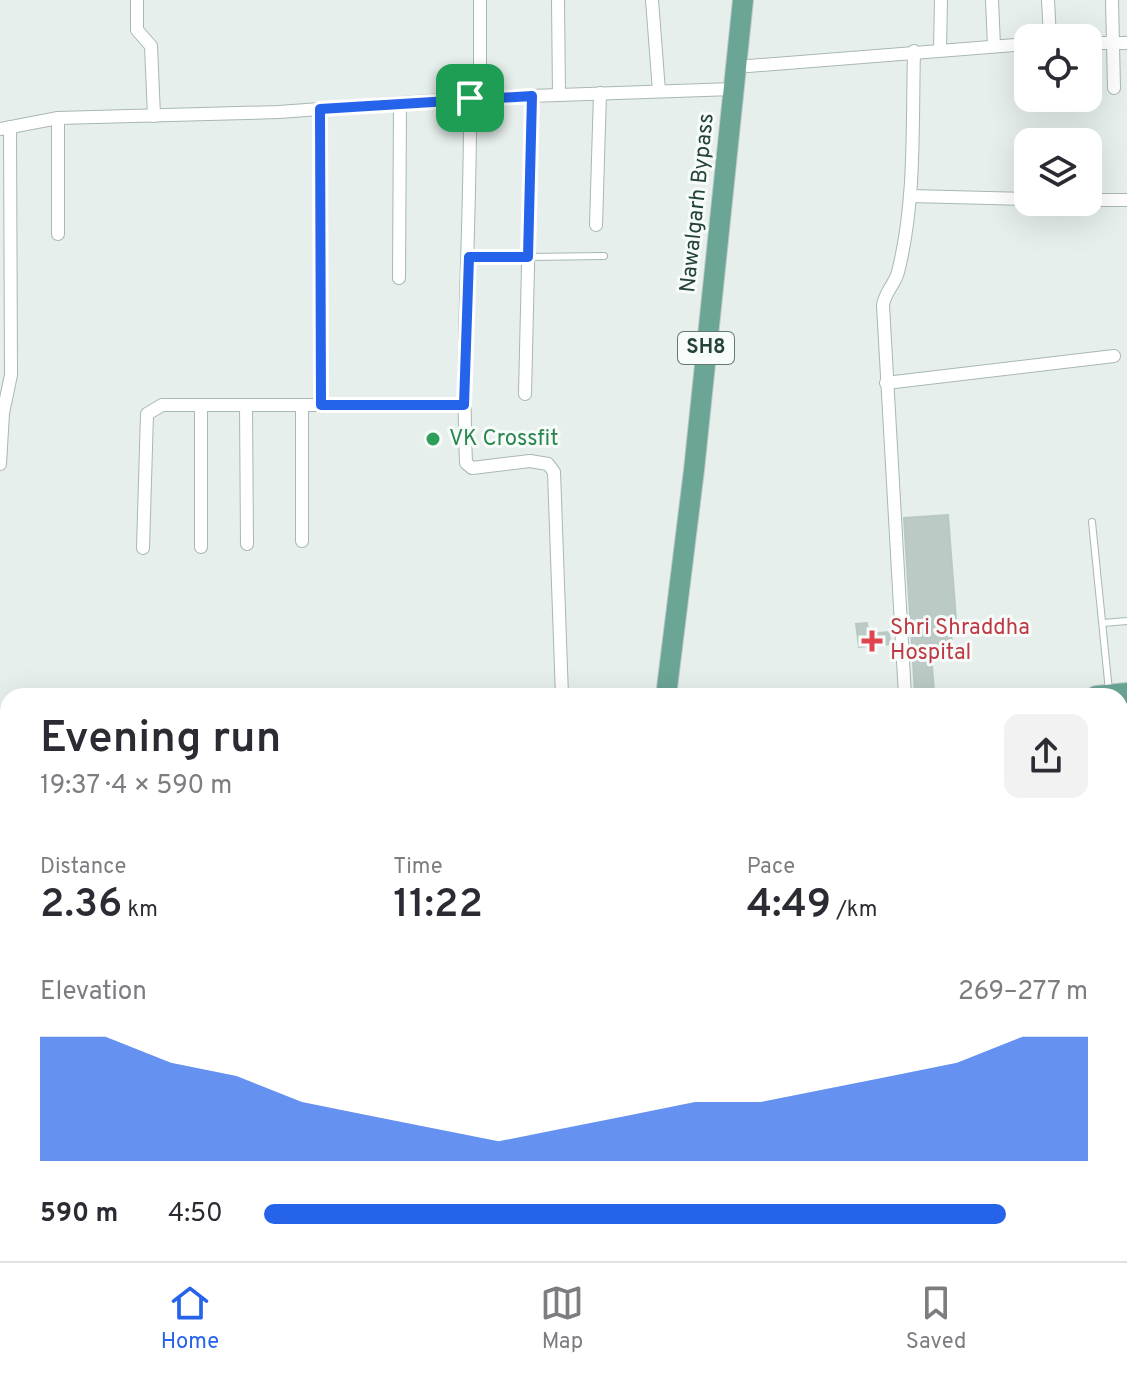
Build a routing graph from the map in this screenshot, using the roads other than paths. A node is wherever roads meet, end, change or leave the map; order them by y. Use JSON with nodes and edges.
{"nodes":[{"id":1,"x":137,"y":0,"type":"edge"},
{"id":2,"x":480,"y":0,"type":"edge"},
{"id":3,"x":558,"y":0,"type":"edge"},
{"id":4,"x":652,"y":0,"type":"edge"},
{"id":5,"x":743,"y":0,"type":"edge"},
{"id":6,"x":755,"y":0,"type":"edge"},
{"id":7,"x":941,"y":0,"type":"edge"},
{"id":8,"x":992,"y":0,"type":"edge"},
{"id":9,"x":1048,"y":0,"type":"edge"},
{"id":10,"x":1112,"y":0,"type":"edge"},
{"id":11,"x":1049,"y":24,"type":"edge"},
{"id":12,"x":1121,"y":43,"type":"edge"},
{"id":13,"x":1014,"y":45,"type":"edge"},
{"id":14,"x":994,"y":46,"type":"junction"},
{"id":15,"x":940,"y":49,"type":"junction"},
{"id":16,"x":914,"y":51,"type":"junction"},
{"id":17,"x":748,"y":66,"type":"junction"},
{"id":18,"x":1114,"y":88,"type":"dead end"},
{"id":19,"x":733,"y":89,"type":"junction"},
{"id":20,"x":659,"y":91,"type":"junction"},
{"id":21,"x":600,"y":93,"type":"junction"},
{"id":22,"x":559,"y":95,"type":"junction"},
{"id":23,"x":532,"y":96,"type":"junction"},
{"id":24,"x":475,"y":98,"type":"junction"},
{"id":25,"x":400,"y":103,"type":"junction"},
{"id":26,"x":320,"y":109,"type":"junction"},
{"id":27,"x":154,"y":116,"type":"junction"},
{"id":28,"x":58,"y":118,"type":"junction"},
{"id":29,"x":5,"y":128,"type":"edge"},
{"id":30,"x":910,"y":196,"type":"junction"},
{"id":31,"x":1014,"y":199,"type":"edge"},
{"id":32,"x":1102,"y":200,"type":"edge"},
{"id":33,"x":1127,"y":200,"type":"edge"},
{"id":34,"x":596,"y":225,"type":"dead end"},
{"id":35,"x":58,"y":234,"type":"dead end"},
{"id":36,"x":604,"y":256,"type":"dead end"},
{"id":37,"x":469,"y":257,"type":"junction"},
{"id":38,"x":528,"y":257,"type":"junction"},
{"id":39,"x":399,"y":278,"type":"dead end"},
{"id":40,"x":5,"y":318,"type":"edge"},
{"id":41,"x":1114,"y":356,"type":"dead end"},
{"id":42,"x":886,"y":383,"type":"junction"},
{"id":43,"x":525,"y":394,"type":"dead end"},
{"id":44,"x":201,"y":405,"type":"junction"},
{"id":45,"x":246,"y":405,"type":"junction"},
{"id":46,"x":302,"y":405,"type":"junction"},
{"id":47,"x":321,"y":405,"type":"junction"},
{"id":48,"x":464,"y":405,"type":"junction"},
{"id":49,"x":0,"y":464,"type":"edge"},
{"id":50,"x":1092,"y":522,"type":"dead end"},
{"id":51,"x":302,"y":541,"type":"dead end"},
{"id":52,"x":247,"y":544,"type":"dead end"},
{"id":53,"x":201,"y":547,"type":"dead end"},
{"id":54,"x":143,"y":548,"type":"dead end"},
{"id":55,"x":1127,"y":621,"type":"edge"},
{"id":56,"x":1103,"y":623,"type":"junction"},
{"id":57,"x":677,"y":651,"type":"junction"},
{"id":58,"x":562,"y":688,"type":"edge"},
{"id":59,"x":668,"y":688,"type":"edge"},
{"id":60,"x":679,"y":688,"type":"edge"},
{"id":61,"x":905,"y":688,"type":"edge"},
{"id":62,"x":1114,"y":688,"type":"edge"}],
"edges":[{"from":1,"to":27,"type":"street"},
{"from":2,"to":24,"type":"street"},
{"from":3,"to":22,"type":"street"},
{"from":4,"to":20,"type":"street"},
{"from":5,"to":19,"type":"main road","name":"Nawalgarh Bypass","number":"SH8"},
{"from":6,"to":17,"type":"main road","name":"Nawalgarh Bypass","number":"SH8"},
{"from":7,"to":15,"type":"street"},
{"from":8,"to":14,"type":"street"},
{"from":9,"to":11,"type":"street"},
{"from":10,"to":12,"type":"street"},
{"from":12,"to":18,"type":"street"},
{"from":13,"to":14,"type":"street"},
{"from":14,"to":15,"type":"street"},
{"from":15,"to":16,"type":"street"},
{"from":16,"to":17,"type":"street"},
{"from":16,"to":30,"type":"street"},
{"from":17,"to":57,"type":"main road","name":"Nawalgarh Bypass","number":"SH8"},
{"from":19,"to":20,"type":"street"},
{"from":19,"to":57,"type":"main road","name":"Nawalgarh Bypass","number":"SH8"},
{"from":20,"to":21,"type":"street"},
{"from":21,"to":22,"type":"street"},
{"from":21,"to":34,"type":"street"},
{"from":22,"to":23,"type":"street"},
{"from":23,"to":24,"type":"street"},
{"from":23,"to":38,"type":"street"},
{"from":24,"to":25,"type":"street"},
{"from":24,"to":37,"type":"street"},
{"from":25,"to":26,"type":"street"},
{"from":25,"to":39,"type":"street"},
{"from":26,"to":27,"type":"street"},
{"from":26,"to":47,"type":"street"},
{"from":27,"to":28,"type":"street"},
{"from":28,"to":29,"type":"street"},
{"from":28,"to":35,"type":"street"},
{"from":29,"to":40,"type":"street"},
{"from":30,"to":31,"type":"street"},
{"from":30,"to":42,"type":"street"},
{"from":32,"to":33,"type":"street"},
{"from":36,"to":38,"type":"lane"},
{"from":37,"to":38,"type":"street"},
{"from":37,"to":48,"type":"street"},
{"from":38,"to":43,"type":"street"},
{"from":40,"to":49,"type":"street"},
{"from":41,"to":42,"type":"street"},
{"from":42,"to":61,"type":"street"},
{"from":44,"to":45,"type":"street"},
{"from":44,"to":53,"type":"street"},
{"from":44,"to":54,"type":"street"},
{"from":45,"to":46,"type":"street"},
{"from":45,"to":52,"type":"street"},
{"from":46,"to":47,"type":"street"},
{"from":46,"to":51,"type":"street"},
{"from":47,"to":48,"type":"street"},
{"from":48,"to":58,"type":"street"},
{"from":50,"to":56,"type":"lane"},
{"from":55,"to":56,"type":"lane"},
{"from":56,"to":62,"type":"lane"},
{"from":57,"to":59,"type":"main road","name":"Nawalgarh Bypass","number":"SH8"},
{"from":57,"to":60,"type":"main road","name":"Nawalgarh Bypass","number":"SH8"}]}
